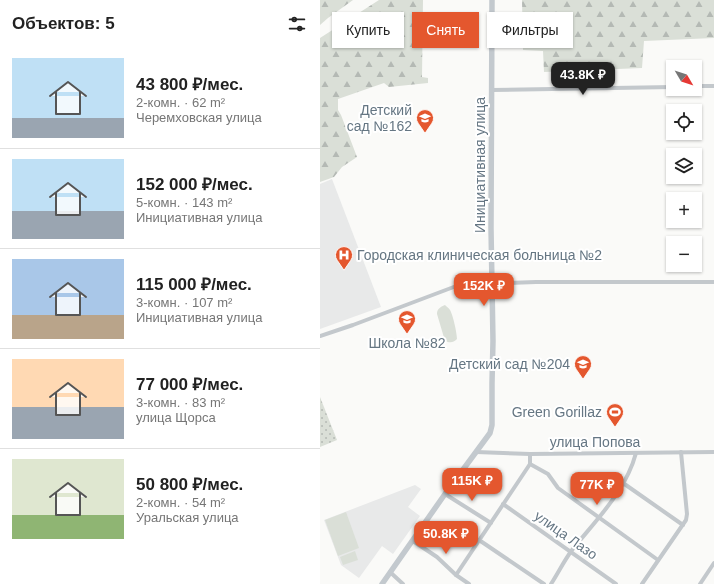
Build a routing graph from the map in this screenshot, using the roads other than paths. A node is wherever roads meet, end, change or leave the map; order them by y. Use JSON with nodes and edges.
{"nodes":[{"id":1,"x":492,"y":0,"type":"edge"},
{"id":2,"x":702,"y":86,"type":"edge"},
{"id":3,"x":714,"y":86,"type":"edge"},
{"id":4,"x":666,"y":87,"type":"edge"},
{"id":5,"x":492,"y":90,"type":"junction"},
{"id":6,"x":714,"y":282,"type":"edge"},
{"id":7,"x":492,"y":284,"type":"junction"},
{"id":8,"x":320,"y":336,"type":"edge"},
{"id":9,"x":476,"y":452,"type":"junction"},
{"id":10,"x":682,"y":452,"type":"junction"},
{"id":11,"x":714,"y":452,"type":"edge"},
{"id":12,"x":636,"y":453,"type":"junction"},
{"id":13,"x":530,"y":454,"type":"junction"},
{"id":14,"x":530,"y":464,"type":"junction"},
{"id":15,"x":623,"y":484,"type":"junction"},
{"id":16,"x":445,"y":494,"type":"junction"},
{"id":17,"x":503,"y":504,"type":"junction"},
{"id":18,"x":599,"y":517,"type":"junction"},
{"id":19,"x":491,"y":523,"type":"junction"},
{"id":20,"x":683,"y":525,"type":"junction"},
{"id":21,"x":479,"y":540,"type":"junction"},
{"id":22,"x":413,"y":541,"type":"junction"},
{"id":23,"x":571,"y":552,"type":"junction"},
{"id":24,"x":658,"y":560,"type":"junction"},
{"id":25,"x":714,"y":563,"type":"edge"},
{"id":26,"x":390,"y":572,"type":"junction"},
{"id":27,"x":456,"y":575,"type":"junction"},
{"id":28,"x":382,"y":584,"type":"edge"},
{"id":29,"x":403,"y":584,"type":"edge"},
{"id":30,"x":469,"y":584,"type":"edge"},
{"id":31,"x":544,"y":584,"type":"edge"},
{"id":32,"x":550,"y":584,"type":"edge"},
{"id":33,"x":616,"y":584,"type":"edge"},
{"id":34,"x":642,"y":584,"type":"edge"},
{"id":35,"x":700,"y":584,"type":"edge"}],
"edges":[{"from":1,"to":5,"type":"main road","name":"Инициативная улица"},
{"from":2,"to":3,"type":"street"},
{"from":4,"to":5,"type":"street"},
{"from":5,"to":7,"type":"main road","name":"Инициативная улица"},
{"from":6,"to":7,"type":"street"},
{"from":7,"to":8,"type":"street"},
{"from":7,"to":9,"type":"main road","name":"Инициативная улица"},
{"from":9,"to":13,"type":"street","name":"улица Попова"},
{"from":9,"to":16,"type":"main road","name":"Инициативная улица"},
{"from":10,"to":11,"type":"street","name":"улица Попова"},
{"from":10,"to":12,"type":"street","name":"улица Попова"},
{"from":10,"to":20,"type":"street"},
{"from":12,"to":13,"type":"street","name":"улица Попова"},
{"from":12,"to":15,"type":"street"},
{"from":13,"to":14,"type":"street"},
{"from":14,"to":17,"type":"street"},
{"from":14,"to":18,"type":"street"},
{"from":15,"to":18,"type":"street"},
{"from":15,"to":20,"type":"street"},
{"from":16,"to":19,"type":"street"},
{"from":16,"to":22,"type":"main road","name":"Инициативная улица"},
{"from":17,"to":19,"type":"street"},
{"from":17,"to":23,"type":"street","name":"улица Лазо"},
{"from":18,"to":23,"type":"street"},
{"from":18,"to":24,"type":"street"},
{"from":19,"to":21,"type":"street"},
{"from":20,"to":24,"type":"street"},
{"from":21,"to":27,"type":"street"},
{"from":21,"to":31,"type":"street"},
{"from":22,"to":26,"type":"main road","name":"Инициативная улица"},
{"from":22,"to":27,"type":"street"},
{"from":23,"to":32,"type":"street"},
{"from":23,"to":33,"type":"street","name":"улица Лазо"},
{"from":24,"to":34,"type":"street"},
{"from":25,"to":35,"type":"street"},
{"from":26,"to":28,"type":"main road","name":"Инициативная улица"},
{"from":26,"to":29,"type":"street"},
{"from":27,"to":30,"type":"street"}]}
